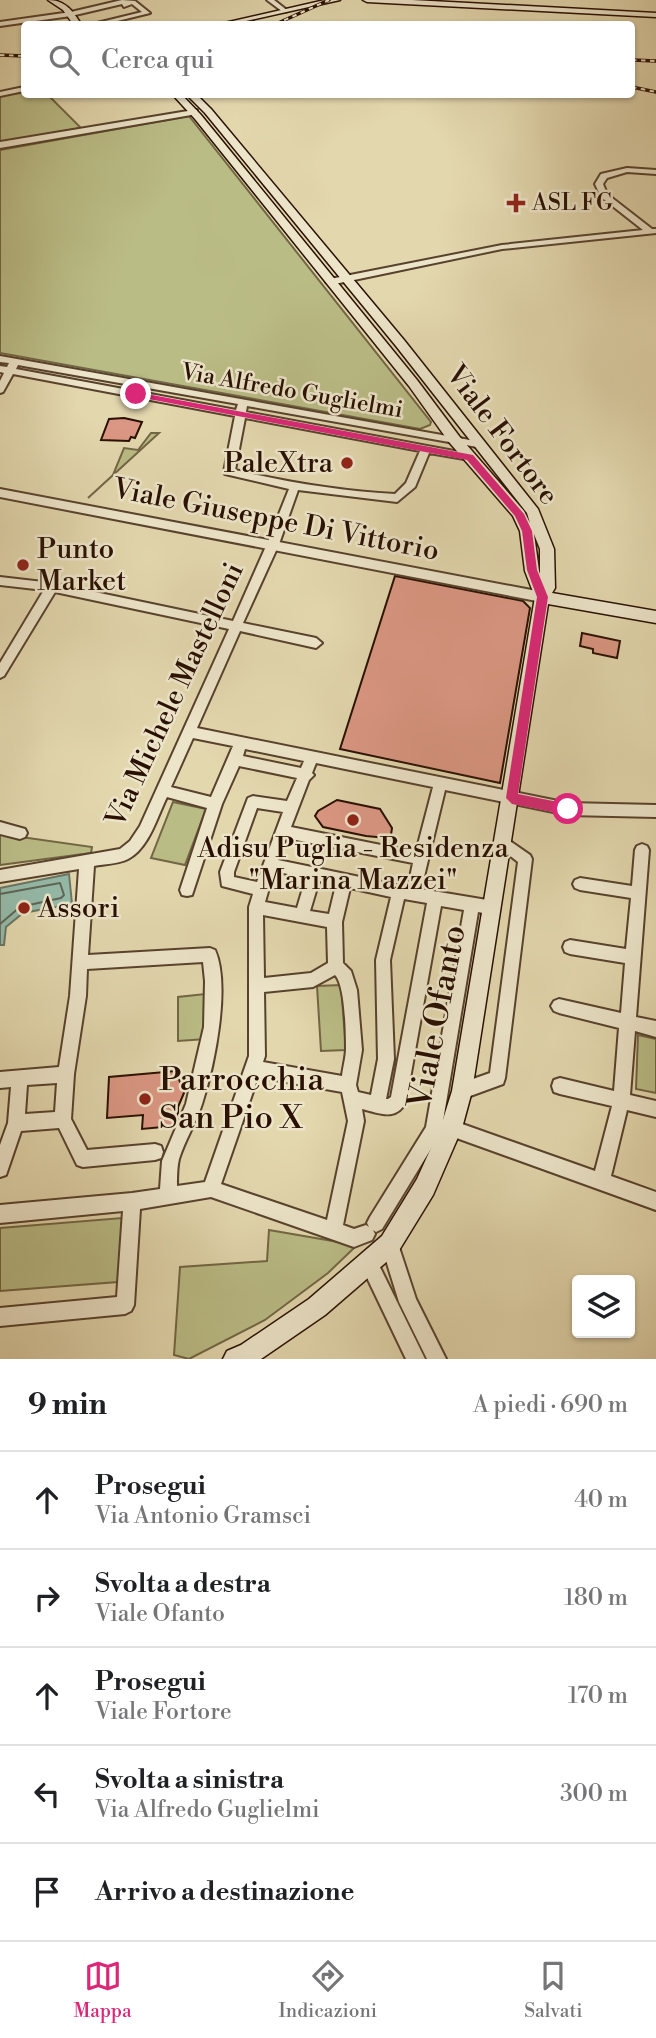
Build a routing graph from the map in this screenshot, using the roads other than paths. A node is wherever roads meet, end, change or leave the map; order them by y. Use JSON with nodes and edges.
{"nodes":[{"id":1,"x":130,"y":0,"type":"edge"},
{"id":2,"x":285,"y":0,"type":"edge"},
{"id":3,"x":336,"y":0,"type":"edge"},
{"id":4,"x":367,"y":0,"type":"edge"},
{"id":5,"x":272,"y":1,"type":"edge"},
{"id":6,"x":59,"y":2,"type":"edge"},
{"id":7,"x":289,"y":10,"type":"junction"},
{"id":8,"x":71,"y":14,"type":"junction"},
{"id":9,"x":656,"y":15,"type":"edge"},
{"id":10,"x":21,"y":21,"type":"edge"},
{"id":11,"x":21,"y":21,"type":"edge"},
{"id":12,"x":75,"y":21,"type":"edge"},
{"id":13,"x":85,"y":21,"type":"edge"},
{"id":14,"x":112,"y":21,"type":"edge"},
{"id":15,"x":238,"y":21,"type":"edge"},
{"id":16,"x":0,"y":24,"type":"edge"},
{"id":17,"x":21,"y":90,"type":"edge"},
{"id":18,"x":0,"y":94,"type":"edge"},
{"id":19,"x":180,"y":98,"type":"edge"},
{"id":20,"x":194,"y":98,"type":"edge"},
{"id":21,"x":208,"y":111,"type":"junction"},
{"id":22,"x":194,"y":112,"type":"junction"},
{"id":23,"x":0,"y":145,"type":"edge"},
{"id":24,"x":656,"y":172,"type":"edge"},
{"id":25,"x":653,"y":231,"type":"edge"},
{"id":26,"x":345,"y":278,"type":"junction"},
{"id":27,"x":330,"y":282,"type":"junction"},
{"id":28,"x":400,"y":343,"type":"junction"},
{"id":29,"x":384,"y":347,"type":"junction"},
{"id":30,"x":0,"y":359,"type":"edge"},
{"id":31,"x":8,"y":367,"type":"edge"},
{"id":32,"x":0,"y":390,"type":"edge"},
{"id":33,"x":242,"y":402,"type":"junction"},
{"id":34,"x":241,"y":414,"type":"junction"},
{"id":35,"x":454,"y":439,"type":"junction"},
{"id":36,"x":477,"y":443,"type":"junction"},
{"id":37,"x":426,"y":448,"type":"junction"},
{"id":38,"x":470,"y":457,"type":"junction"},
{"id":39,"x":294,"y":488,"type":"junction"},
{"id":40,"x":0,"y":493,"type":"edge"},
{"id":41,"x":272,"y":544,"type":"junction"},
{"id":42,"x":0,"y":581,"type":"edge"},
{"id":43,"x":52,"y":587,"type":"junction"},
{"id":44,"x":545,"y":592,"type":"junction"},
{"id":45,"x":656,"y":608,"type":"edge"},
{"id":46,"x":656,"y":617,"type":"edge"},
{"id":47,"x":234,"y":626,"type":"junction"},
{"id":48,"x":316,"y":643,"type":"dead end"},
{"id":49,"x":0,"y":673,"type":"edge"},
{"id":50,"x":189,"y":732,"type":"junction"},
{"id":51,"x":240,"y":743,"type":"junction"},
{"id":52,"x":312,"y":757,"type":"junction"},
{"id":53,"x":235,"y":760,"type":"junction"},
{"id":54,"x":307,"y":775,"type":"junction"},
{"id":55,"x":440,"y":785,"type":"junction"},
{"id":56,"x":163,"y":790,"type":"junction"},
{"id":57,"x":512,"y":798,"type":"junction"},
{"id":58,"x":215,"y":804,"type":"junction"},
{"id":59,"x":293,"y":807,"type":"junction"},
{"id":60,"x":656,"y":811,"type":"edge"},
{"id":61,"x":0,"y":828,"type":"edge"},
{"id":62,"x":283,"y":831,"type":"junction"},
{"id":63,"x":20,"y":833,"type":"dead end"},
{"id":64,"x":504,"y":843,"type":"junction"},
{"id":65,"x":642,"y":850,"type":"dead end"},
{"id":66,"x":421,"y":859,"type":"junction"},
{"id":67,"x":87,"y":860,"type":"junction"},
{"id":68,"x":270,"y":864,"type":"junction"},
{"id":69,"x":314,"y":873,"type":"junction"},
{"id":70,"x":0,"y":876,"type":"edge"},
{"id":71,"x":344,"y":881,"type":"junction"},
{"id":72,"x":580,"y":884,"type":"dead end"},
{"id":73,"x":261,"y":889,"type":"junction"},
{"id":74,"x":187,"y":890,"type":"dead end"},
{"id":75,"x":406,"y":893,"type":"junction"},
{"id":76,"x":639,"y":893,"type":"junction"},
{"id":77,"x":435,"y":898,"type":"junction"},
{"id":78,"x":472,"y":904,"type":"junction"},
{"id":79,"x":256,"y":907,"type":"junction"},
{"id":80,"x":493,"y":908,"type":"junction"},
{"id":81,"x":302,"y":915,"type":"junction"},
{"id":82,"x":335,"y":922,"type":"junction"},
{"id":83,"x":570,"y":947,"type":"dead end"},
{"id":84,"x":634,"y":957,"type":"junction"},
{"id":85,"x":81,"y":962,"type":"junction"},
{"id":86,"x":337,"y":966,"type":"junction"},
{"id":87,"x":257,"y":986,"type":"junction"},
{"id":88,"x":559,"y":1006,"type":"dead end"},
{"id":89,"x":628,"y":1023,"type":"junction"},
{"id":90,"x":656,"y":1029,"type":"edge"},
{"id":91,"x":254,"y":1068,"type":"junction"},
{"id":92,"x":66,"y":1074,"type":"junction"},
{"id":93,"x":20,"y":1079,"type":"junction"},
{"id":94,"x":0,"y":1080,"type":"edge"},
{"id":95,"x":560,"y":1086,"type":"dead end"},
{"id":96,"x":462,"y":1091,"type":"junction"},
{"id":97,"x":350,"y":1092,"type":"junction"},
{"id":98,"x":621,"y":1101,"type":"junction"},
{"id":99,"x":377,"y":1105,"type":"junction"},
{"id":100,"x":656,"y":1109,"type":"edge"},
{"id":101,"x":63,"y":1120,"type":"junction"},
{"id":102,"x":16,"y":1123,"type":"junction"},
{"id":103,"x":442,"y":1129,"type":"junction"},
{"id":104,"x":155,"y":1152,"type":"dead end"},
{"id":105,"x":0,"y":1169,"type":"edge"},
{"id":106,"x":601,"y":1181,"type":"junction"},
{"id":107,"x":211,"y":1189,"type":"junction"},
{"id":108,"x":168,"y":1197,"type":"junction"},
{"id":109,"x":656,"y":1200,"type":"edge"},
{"id":110,"x":132,"y":1202,"type":"junction"},
{"id":111,"x":0,"y":1214,"type":"edge"},
{"id":112,"x":371,"y":1229,"type":"joint"},
{"id":113,"x":333,"y":1230,"type":"junction"},
{"id":114,"x":390,"y":1244,"type":"junction"},
{"id":115,"x":369,"y":1263,"type":"junction"},
{"id":116,"x":0,"y":1317,"type":"edge"},
{"id":117,"x":412,"y":1355,"type":"edge"},
{"id":118,"x":235,"y":1359,"type":"edge"},
{"id":119,"x":437,"y":1359,"type":"edge"}],
"edges":[{"from":1,"to":8,"type":"street"},
{"from":2,"to":5,"type":"street"},
{"from":3,"to":7,"type":"main road"},
{"from":4,"to":9,"type":"main road"},
{"from":5,"to":7,"type":"street"},
{"from":6,"to":8,"type":"main road"},
{"from":7,"to":15,"type":"main road"},
{"from":8,"to":10,"type":"street"},
{"from":8,"to":12,"type":"main road"},
{"from":11,"to":16,"type":"street"},
{"from":13,"to":14,"type":"street"},
{"from":17,"to":18,"type":"street"},
{"from":19,"to":22,"type":"main road","name":"Viale Fortore"},
{"from":20,"to":21,"type":"main road","name":"Viale Fortore"},
{"from":21,"to":22,"type":"main road"},
{"from":21,"to":26,"type":"main road","name":"Viale Fortore"},
{"from":22,"to":23,"type":"street"},
{"from":22,"to":27,"type":"main road","name":"Viale Fortore"},
{"from":24,"to":25,"type":"street"},
{"from":25,"to":26,"type":"street"},
{"from":26,"to":27,"type":"street"},
{"from":26,"to":28,"type":"main road","name":"Viale Fortore"},
{"from":27,"to":29,"type":"main road","name":"Viale Fortore"},
{"from":28,"to":29,"type":"main road"},
{"from":28,"to":36,"type":"main road","name":"Viale Fortore"},
{"from":29,"to":35,"type":"main road","name":"Viale Fortore"},
{"from":30,"to":31,"type":"street","name":"Via Alfredo Guglielmi"},
{"from":31,"to":32,"type":"street"},
{"from":31,"to":33,"type":"street","name":"Via Alfredo Guglielmi"},
{"from":31,"to":34,"type":"street","name":"Via Alfredo Guglielmi"},
{"from":33,"to":34,"type":"street"},
{"from":33,"to":35,"type":"street","name":"Via Alfredo Guglielmi"},
{"from":34,"to":37,"type":"street","name":"Via Alfredo Guglielmi"},
{"from":34,"to":39,"type":"street"},
{"from":35,"to":36,"type":"street","name":"Via Alfredo Guglielmi"},
{"from":35,"to":38,"type":"main road","name":"Viale Fortore"},
{"from":36,"to":44,"type":"main road","name":"Viale Fortore"},
{"from":37,"to":38,"type":"street","name":"Via Alfredo Guglielmi"},
{"from":37,"to":39,"type":"street"},
{"from":38,"to":44,"type":"main road","name":"Viale Fortore"},
{"from":39,"to":41,"type":"street","name":"Via Michele Mastelloni"},
{"from":40,"to":41,"type":"street","name":"Viale Giuseppe Di Vittorio"},
{"from":41,"to":44,"type":"street","name":"Viale Giuseppe Di Vittorio"},
{"from":41,"to":47,"type":"street","name":"Via Michele Mastelloni"},
{"from":42,"to":43,"type":"street"},
{"from":43,"to":47,"type":"street"},
{"from":43,"to":49,"type":"street"},
{"from":44,"to":45,"type":"main road"},
{"from":44,"to":46,"type":"main road"},
{"from":44,"to":57,"type":"main road","name":"Viale Ofanto"},
{"from":47,"to":48,"type":"street"},
{"from":47,"to":50,"type":"street","name":"Via Michele Mastelloni"},
{"from":50,"to":51,"type":"street"},
{"from":50,"to":56,"type":"street","name":"Via Michele Mastelloni"},
{"from":51,"to":52,"type":"street"},
{"from":51,"to":53,"type":"street"},
{"from":52,"to":54,"type":"street"},
{"from":52,"to":55,"type":"street"},
{"from":53,"to":54,"type":"street"},
{"from":53,"to":58,"type":"street"},
{"from":54,"to":59,"type":"street"},
{"from":55,"to":57,"type":"street"},
{"from":55,"to":66,"type":"street"},
{"from":56,"to":58,"type":"street"},
{"from":56,"to":67,"type":"street","name":"Via Michele Mastelloni"},
{"from":57,"to":60,"type":"street"},
{"from":57,"to":64,"type":"main road","name":"Viale Ofanto"},
{"from":58,"to":74,"type":"street"},
{"from":59,"to":62,"type":"street"},
{"from":59,"to":73,"type":"street"},
{"from":61,"to":63,"type":"street"},
{"from":62,"to":66,"type":"street"},
{"from":62,"to":68,"type":"street"},
{"from":64,"to":80,"type":"main road","name":"Viale Ofanto"},
{"from":64,"to":96,"type":"street"},
{"from":65,"to":76,"type":"street"},
{"from":66,"to":75,"type":"street"},
{"from":67,"to":70,"type":"street","name":"Via Michele Mastelloni"},
{"from":67,"to":85,"type":"street"},
{"from":68,"to":69,"type":"street"},
{"from":68,"to":73,"type":"street"},
{"from":69,"to":71,"type":"street"},
{"from":69,"to":81,"type":"street"},
{"from":71,"to":75,"type":"street"},
{"from":71,"to":82,"type":"street"},
{"from":72,"to":76,"type":"street"},
{"from":73,"to":79,"type":"street"},
{"from":75,"to":77,"type":"street"},
{"from":75,"to":99,"type":"street"},
{"from":76,"to":84,"type":"street"},
{"from":77,"to":78,"type":"street"},
{"from":77,"to":99,"type":"street"},
{"from":78,"to":80,"type":"street"},
{"from":78,"to":103,"type":"street"},
{"from":79,"to":81,"type":"street"},
{"from":79,"to":87,"type":"street"},
{"from":80,"to":96,"type":"main road","name":"Viale Ofanto"},
{"from":81,"to":82,"type":"street"},
{"from":82,"to":86,"type":"street"},
{"from":83,"to":84,"type":"street"},
{"from":84,"to":89,"type":"street"},
{"from":85,"to":92,"type":"street"},
{"from":85,"to":108,"type":"street"},
{"from":86,"to":87,"type":"street"},
{"from":86,"to":97,"type":"street"},
{"from":87,"to":91,"type":"street"},
{"from":88,"to":89,"type":"street"},
{"from":89,"to":90,"type":"street"},
{"from":89,"to":98,"type":"street"},
{"from":91,"to":97,"type":"street"},
{"from":91,"to":107,"type":"street"},
{"from":92,"to":93,"type":"street"},
{"from":92,"to":101,"type":"street"},
{"from":93,"to":94,"type":"street"},
{"from":93,"to":102,"type":"street"},
{"from":95,"to":98,"type":"street"},
{"from":96,"to":103,"type":"main road","name":"Viale Ofanto"},
{"from":97,"to":99,"type":"street"},
{"from":97,"to":113,"type":"street"},
{"from":98,"to":100,"type":"street"},
{"from":98,"to":106,"type":"street"},
{"from":101,"to":102,"type":"street"},
{"from":101,"to":104,"type":"street"},
{"from":102,"to":105,"type":"street"},
{"from":103,"to":106,"type":"street"},
{"from":103,"to":112,"type":"street"},
{"from":103,"to":114,"type":"main road","name":"Viale Ofanto"},
{"from":106,"to":109,"type":"street"},
{"from":107,"to":108,"type":"street"},
{"from":107,"to":113,"type":"street"},
{"from":108,"to":110,"type":"street"},
{"from":110,"to":111,"type":"street"},
{"from":110,"to":116,"type":"street"},
{"from":112,"to":113,"type":"street"},
{"from":114,"to":115,"type":"main road","name":"Viale Ofanto"},
{"from":114,"to":119,"type":"street"},
{"from":115,"to":117,"type":"street"},
{"from":115,"to":118,"type":"main road","name":"Viale Ofanto"}]}
